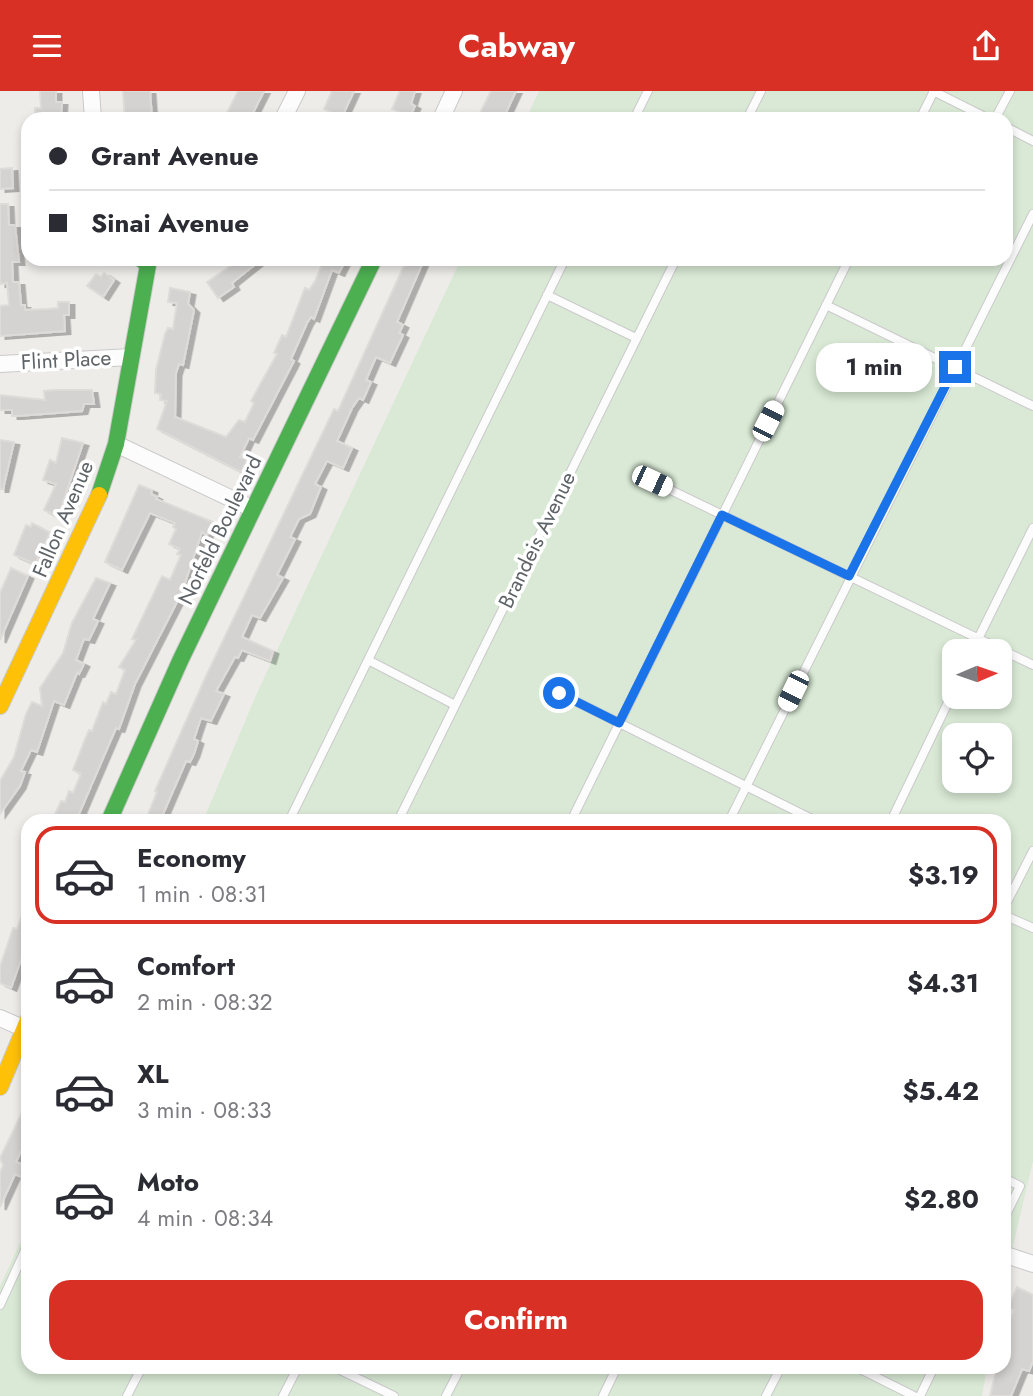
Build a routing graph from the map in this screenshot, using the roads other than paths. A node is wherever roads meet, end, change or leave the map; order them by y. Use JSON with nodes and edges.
{"nodes":[{"id":1,"x":91,"y":91,"type":"edge"},
{"id":2,"x":297,"y":91,"type":"edge"},
{"id":3,"x":454,"y":91,"type":"edge"},
{"id":4,"x":648,"y":91,"type":"edge"},
{"id":5,"x":761,"y":91,"type":"edge"},
{"id":6,"x":933,"y":91,"type":"edge"},
{"id":7,"x":1010,"y":91,"type":"edge"},
{"id":8,"x":92,"y":112,"type":"edge"},
{"id":9,"x":286,"y":112,"type":"edge"},
{"id":10,"x":444,"y":112,"type":"edge"},
{"id":11,"x":638,"y":112,"type":"edge"},
{"id":12,"x":750,"y":112,"type":"edge"},
{"id":13,"x":923,"y":112,"type":"edge"},
{"id":14,"x":975,"y":112,"type":"edge"},
{"id":15,"x":999,"y":112,"type":"edge"},
{"id":16,"x":1013,"y":131,"type":"edge"},
{"id":17,"x":1033,"y":141,"type":"edge"},
{"id":18,"x":1033,"y":214,"type":"edge"},
{"id":19,"x":1013,"y":253,"type":"edge"},
{"id":20,"x":144,"y":266,"type":"edge"},
{"id":21,"x":371,"y":266,"type":"edge"},
{"id":22,"x":562,"y":266,"type":"edge"},
{"id":23,"x":672,"y":266,"type":"edge"},
{"id":24,"x":846,"y":266,"type":"edge"},
{"id":25,"x":1006,"y":266,"type":"edge"},
{"id":26,"x":547,"y":295,"type":"junction"},
{"id":27,"x":826,"y":305,"type":"junction"},
{"id":28,"x":636,"y":338,"type":"junction"},
{"id":29,"x":131,"y":357,"type":"junction"},
{"id":30,"x":0,"y":364,"type":"edge"},
{"id":31,"x":955,"y":367,"type":"junction"},
{"id":32,"x":1033,"y":406,"type":"edge"},
{"id":33,"x":116,"y":444,"type":"junction"},
{"id":34,"x":652,"y":481,"type":"dead end"},
{"id":35,"x":253,"y":509,"type":"junction"},
{"id":36,"x":722,"y":515,"type":"junction"},
{"id":37,"x":1033,"y":528,"type":"edge"},
{"id":38,"x":849,"y":576,"type":"junction"},
{"id":39,"x":978,"y":638,"type":"junction"},
{"id":40,"x":368,"y":660,"type":"junction"},
{"id":41,"x":1033,"y":666,"type":"edge"},
{"id":42,"x":559,"y":693,"type":"dead end"},
{"id":43,"x":455,"y":705,"type":"junction"},
{"id":44,"x":0,"y":706,"type":"edge"},
{"id":45,"x":945,"y":709,"type":"edge"},
{"id":46,"x":619,"y":723,"type":"junction"},
{"id":47,"x":747,"y":784,"type":"junction"},
{"id":48,"x":112,"y":814,"type":"edge"},
{"id":49,"x":292,"y":814,"type":"edge"},
{"id":50,"x":401,"y":814,"type":"edge"},
{"id":51,"x":574,"y":814,"type":"edge"},
{"id":52,"x":732,"y":814,"type":"edge"},
{"id":53,"x":803,"y":814,"type":"edge"},
{"id":54,"x":894,"y":814,"type":"edge"},
{"id":55,"x":1033,"y":851,"type":"edge"},
{"id":56,"x":1011,"y":894,"type":"edge"},
{"id":57,"x":1011,"y":918,"type":"edge"},
{"id":58,"x":1033,"y":928,"type":"edge"},
{"id":59,"x":0,"y":1018,"type":"edge"},
{"id":60,"x":21,"y":1023,"type":"edge"},
{"id":61,"x":21,"y":1036,"type":"edge"},
{"id":62,"x":0,"y":1087,"type":"edge"},
{"id":63,"x":1011,"y":1182,"type":"edge"},
{"id":64,"x":1011,"y":1205,"type":"edge"},
{"id":65,"x":1011,"y":1257,"type":"edge"},
{"id":66,"x":21,"y":1259,"type":"edge"},
{"id":67,"x":1033,"y":1263,"type":"edge"},
{"id":68,"x":0,"y":1305,"type":"edge"},
{"id":69,"x":138,"y":1374,"type":"edge"},
{"id":70,"x":294,"y":1374,"type":"edge"},
{"id":71,"x":348,"y":1374,"type":"edge"},
{"id":72,"x":457,"y":1374,"type":"edge"},
{"id":73,"x":614,"y":1374,"type":"edge"},
{"id":74,"x":777,"y":1374,"type":"edge"},
{"id":75,"x":870,"y":1374,"type":"edge"},
{"id":76,"x":931,"y":1374,"type":"edge"},
{"id":77,"x":127,"y":1396,"type":"edge"},
{"id":78,"x":283,"y":1396,"type":"edge"},
{"id":79,"x":394,"y":1396,"type":"edge"},
{"id":80,"x":446,"y":1396,"type":"edge"},
{"id":81,"x":603,"y":1396,"type":"edge"},
{"id":82,"x":766,"y":1396,"type":"edge"},
{"id":83,"x":914,"y":1396,"type":"edge"},
{"id":84,"x":920,"y":1396,"type":"edge"}],
"edges":[{"from":1,"to":8,"type":"street"},
{"from":2,"to":9,"type":"street"},
{"from":3,"to":10,"type":"street"},
{"from":4,"to":11,"type":"lane"},
{"from":5,"to":12,"type":"lane"},
{"from":6,"to":13,"type":"lane"},
{"from":6,"to":14,"type":"lane"},
{"from":7,"to":15,"type":"lane"},
{"from":16,"to":17,"type":"lane"},
{"from":18,"to":19,"type":"lane"},
{"from":20,"to":29,"type":"street","name":"Fallon Avenue"},
{"from":21,"to":35,"type":"street","name":"Norfeld Boulevard"},
{"from":22,"to":26,"type":"lane"},
{"from":23,"to":28,"type":"lane","name":"Brandeis Avenue"},
{"from":24,"to":27,"type":"lane"},
{"from":25,"to":31,"type":"lane"},
{"from":26,"to":28,"type":"lane"},
{"from":26,"to":40,"type":"lane"},
{"from":27,"to":31,"type":"lane"},
{"from":27,"to":36,"type":"lane"},
{"from":28,"to":43,"type":"lane","name":"Brandeis Avenue"},
{"from":29,"to":30,"type":"street","name":"Flint Place"},
{"from":29,"to":33,"type":"street","name":"Fallon Avenue"},
{"from":31,"to":32,"type":"lane"},
{"from":31,"to":38,"type":"lane"},
{"from":33,"to":35,"type":"street"},
{"from":33,"to":44,"type":"street","name":"Fallon Avenue"},
{"from":34,"to":36,"type":"lane"},
{"from":35,"to":48,"type":"street","name":"Norfeld Boulevard"},
{"from":36,"to":38,"type":"lane"},
{"from":36,"to":46,"type":"lane"},
{"from":37,"to":39,"type":"lane"},
{"from":38,"to":39,"type":"lane"},
{"from":38,"to":47,"type":"lane"},
{"from":39,"to":41,"type":"lane"},
{"from":40,"to":43,"type":"lane"},
{"from":40,"to":49,"type":"lane"},
{"from":42,"to":46,"type":"lane"},
{"from":43,"to":50,"type":"lane","name":"Brandeis Avenue"},
{"from":45,"to":54,"type":"lane"},
{"from":46,"to":47,"type":"lane"},
{"from":46,"to":51,"type":"lane"},
{"from":47,"to":52,"type":"lane"},
{"from":47,"to":53,"type":"lane"},
{"from":55,"to":56,"type":"lane"},
{"from":57,"to":58,"type":"lane"},
{"from":59,"to":60,"type":"street"},
{"from":61,"to":62,"type":"street"},
{"from":63,"to":64,"type":"lane"},
{"from":65,"to":67,"type":"street"},
{"from":66,"to":68,"type":"lane"},
{"from":69,"to":77,"type":"lane"},
{"from":70,"to":78,"type":"lane"},
{"from":71,"to":79,"type":"lane"},
{"from":72,"to":80,"type":"lane"},
{"from":73,"to":81,"type":"lane"},
{"from":74,"to":82,"type":"lane"},
{"from":75,"to":83,"type":"lane"},
{"from":76,"to":84,"type":"lane"}]}
